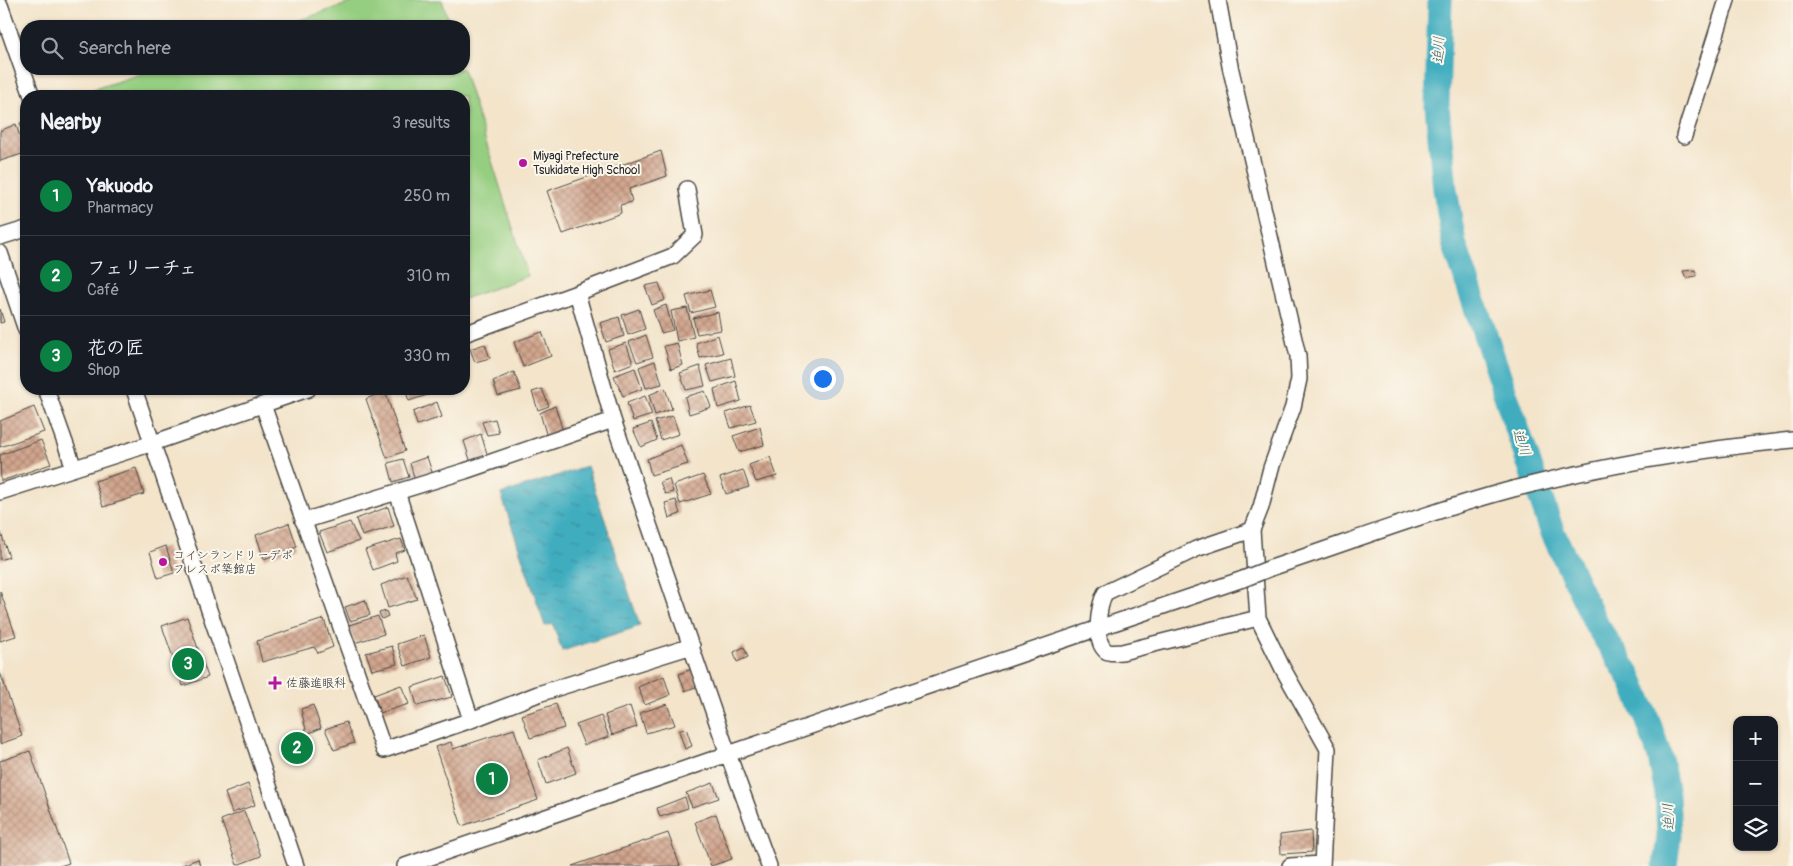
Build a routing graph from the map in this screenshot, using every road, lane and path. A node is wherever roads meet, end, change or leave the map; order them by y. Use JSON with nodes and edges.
{"nodes":[{"id":1,"x":1218,"y":0,"type":"edge"},
{"id":2,"x":1727,"y":0,"type":"edge"},
{"id":3,"x":0,"y":5,"type":"edge"},
{"id":4,"x":20,"y":62,"type":"edge"},
{"id":5,"x":25,"y":75,"type":"edge"},
{"id":6,"x":30,"y":90,"type":"edge"},
{"id":7,"x":1684,"y":136,"type":"dead end"},
{"id":8,"x":687,"y":189,"type":"dead end"},
{"id":9,"x":20,"y":231,"type":"edge"},
{"id":10,"x":0,"y":237,"type":"edge"},
{"id":11,"x":0,"y":253,"type":"edge"},
{"id":12,"x":577,"y":293,"type":"junction"},
{"id":13,"x":20,"y":312,"type":"edge"},
{"id":14,"x":470,"y":332,"type":"edge"},
{"id":15,"x":48,"y":395,"type":"edge"},
{"id":16,"x":136,"y":395,"type":"edge"},
{"id":17,"x":291,"y":395,"type":"edge"},
{"id":18,"x":263,"y":405,"type":"junction"},
{"id":19,"x":613,"y":420,"type":"junction"},
{"id":20,"x":1793,"y":440,"type":"edge"},
{"id":21,"x":153,"y":443,"type":"junction"},
{"id":22,"x":74,"y":468,"type":"junction"},
{"id":23,"x":0,"y":492,"type":"edge"},
{"id":24,"x":397,"y":492,"type":"junction"},
{"id":25,"x":303,"y":522,"type":"junction"},
{"id":26,"x":1252,"y":530,"type":"junction"},
{"id":27,"x":1258,"y":618,"type":"junction"},
{"id":28,"x":1098,"y":627,"type":"junction"},
{"id":29,"x":692,"y":646,"type":"junction"},
{"id":30,"x":471,"y":720,"type":"junction"},
{"id":31,"x":728,"y":754,"type":"junction"},
{"id":32,"x":1322,"y":865,"type":"edge"},
{"id":33,"x":296,"y":866,"type":"edge"},
{"id":34,"x":405,"y":866,"type":"edge"},
{"id":35,"x":769,"y":866,"type":"edge"},
{"id":36,"x":1290,"y":866,"type":"edge"}],
"edges":[{"from":1,"to":26,"type":"street"},
{"from":2,"to":7,"type":"street"},
{"from":3,"to":4,"type":"street"},
{"from":5,"to":6,"type":"street"},
{"from":8,"to":12,"type":"street"},
{"from":9,"to":10,"type":"street"},
{"from":11,"to":13,"type":"street"},
{"from":12,"to":14,"type":"street"},
{"from":12,"to":19,"type":"street"},
{"from":15,"to":22,"type":"street"},
{"from":16,"to":21,"type":"street"},
{"from":17,"to":18,"type":"street"},
{"from":18,"to":21,"type":"street"},
{"from":18,"to":25,"type":"street"},
{"from":19,"to":24,"type":"street"},
{"from":19,"to":29,"type":"street"},
{"from":20,"to":28,"type":"street","bridge":true},
{"from":21,"to":22,"type":"street"},
{"from":21,"to":33,"type":"street"},
{"from":22,"to":23,"type":"street"},
{"from":24,"to":25,"type":"street"},
{"from":24,"to":30,"type":"street"},
{"from":25,"to":30,"type":"street"},
{"from":26,"to":27,"type":"street"},
{"from":26,"to":28,"type":"street"},
{"from":27,"to":28,"type":"street"},
{"from":27,"to":32,"type":"street"},
{"from":28,"to":31,"type":"street"},
{"from":29,"to":30,"type":"street"},
{"from":29,"to":31,"type":"street"},
{"from":31,"to":34,"type":"street"},
{"from":31,"to":35,"type":"street"},
{"from":32,"to":36,"type":"street"}]}
